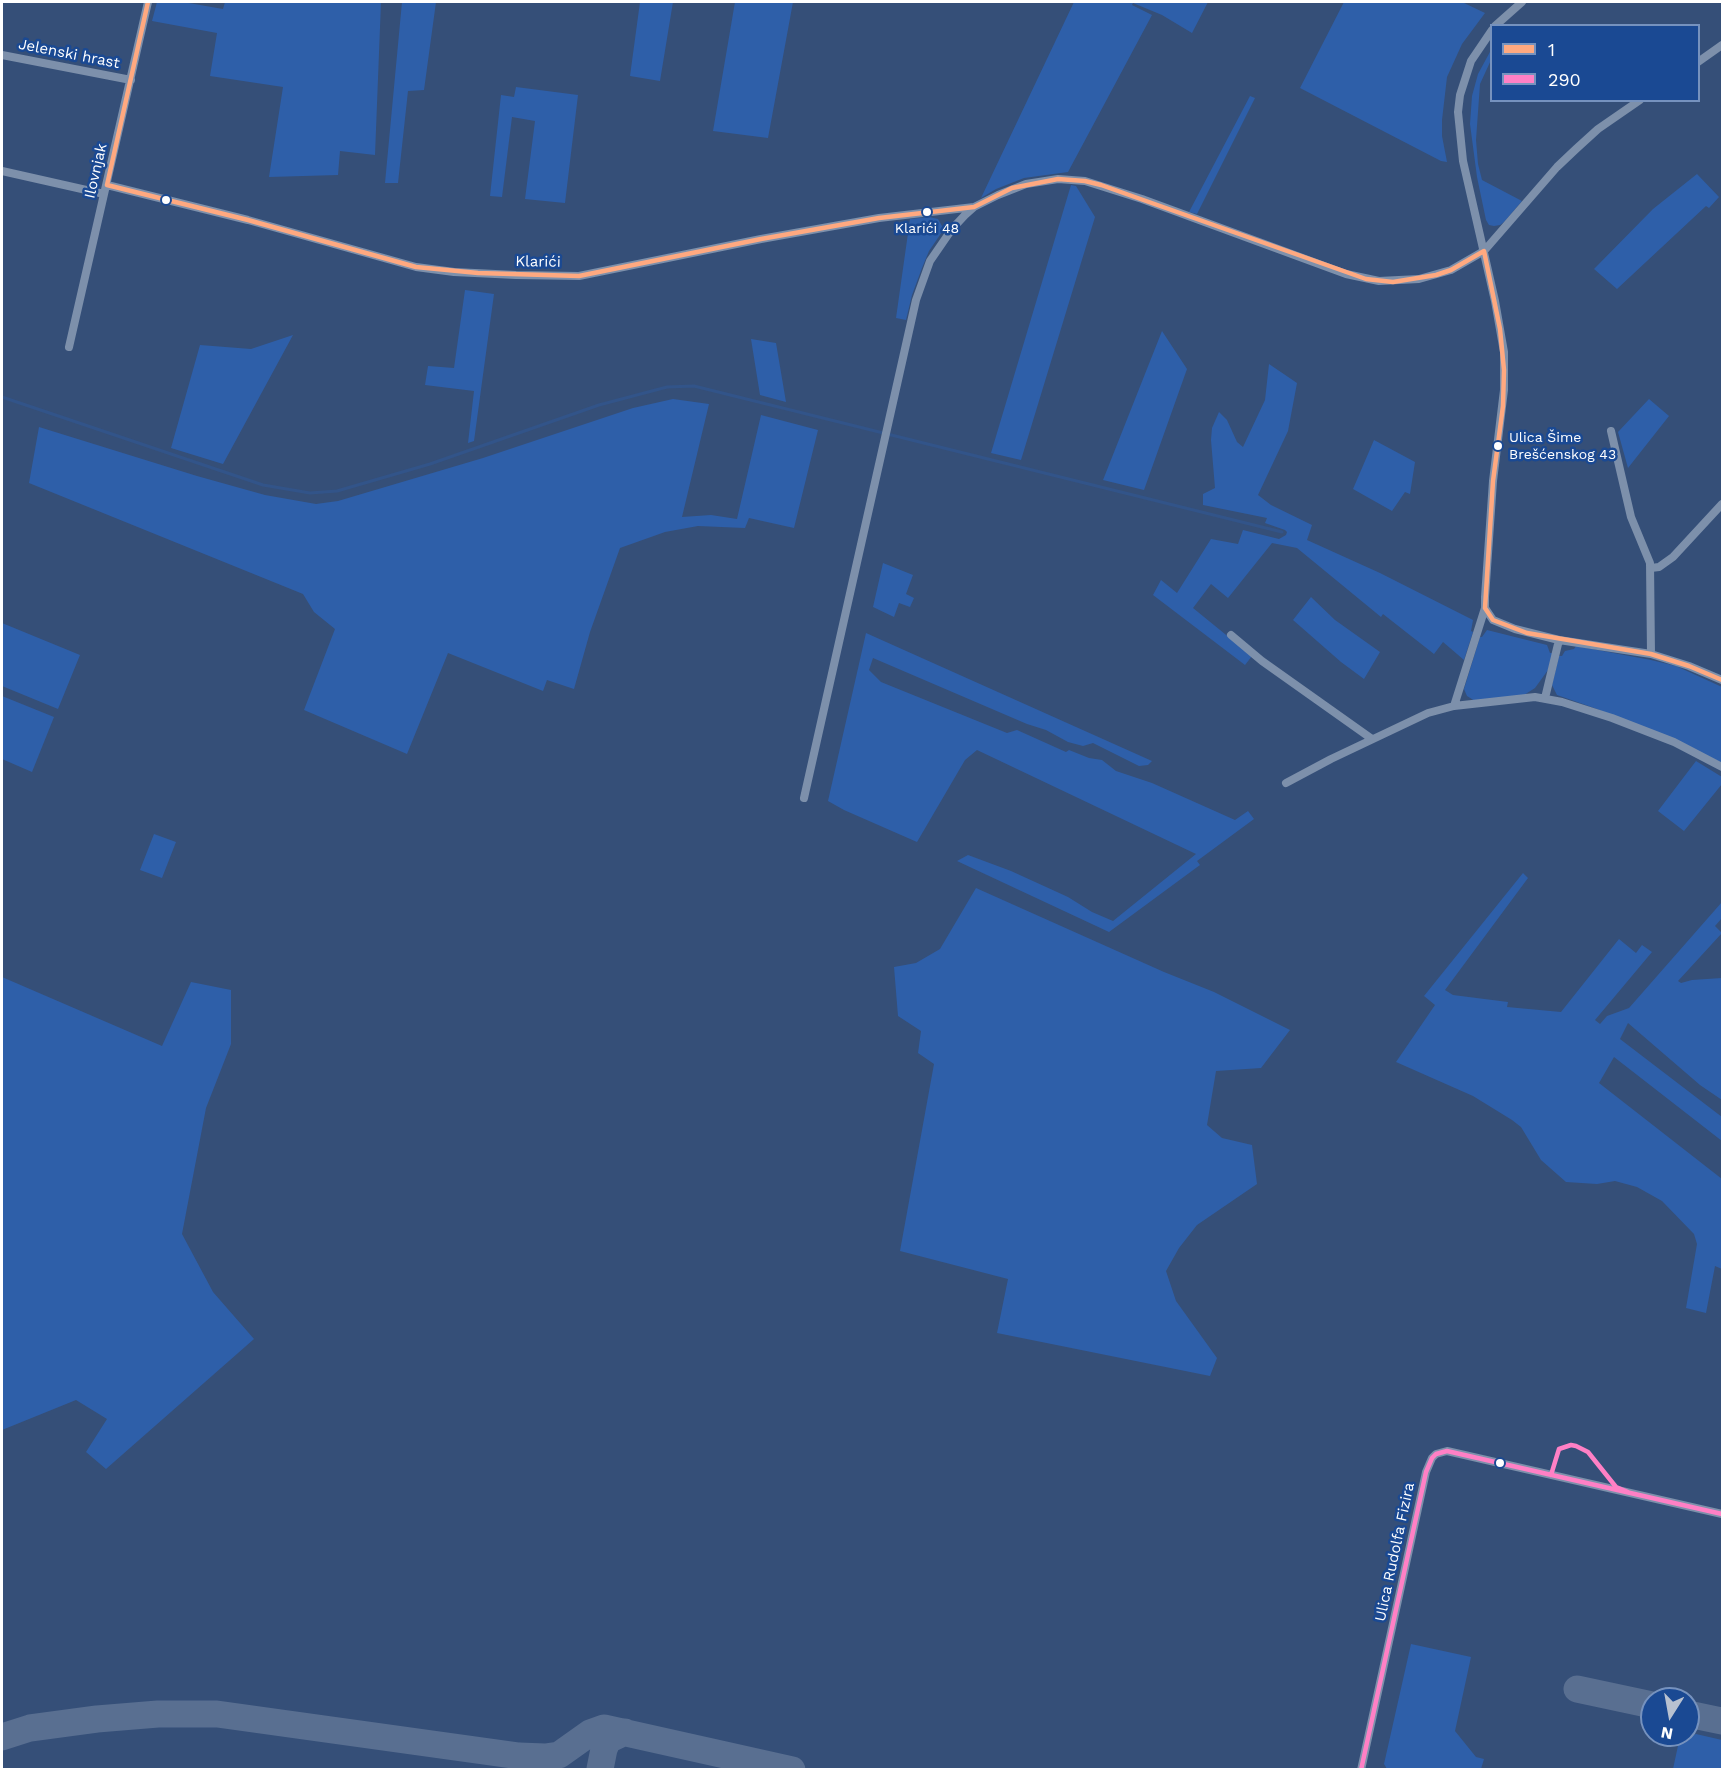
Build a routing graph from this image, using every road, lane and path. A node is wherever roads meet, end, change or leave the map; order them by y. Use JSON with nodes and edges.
{"nodes":[{"id":1,"x":148,"y":2,"type":"edge"},
{"id":2,"x":1522,"y":2,"type":"edge"},
{"id":3,"x":1497,"y":24,"type":"edge"},
{"id":4,"x":1490,"y":32,"type":"edge"},
{"id":5,"x":1722,"y":45,"type":"edge"},
{"id":6,"x":2,"y":55,"type":"edge"},
{"id":7,"x":1700,"y":61,"type":"edge"},
{"id":8,"x":131,"y":80,"type":"junction"},
{"id":9,"x":1637,"y":102,"type":"edge"},
{"id":10,"x":2,"y":171,"type":"edge"},
{"id":11,"x":106,"y":190,"type":"junction"},
{"id":12,"x":975,"y":207,"type":"junction"},
{"id":13,"x":1484,"y":251,"type":"junction"},
{"id":14,"x":69,"y":347,"type":"dead end"},
{"id":15,"x":1611,"y":431,"type":"dead end"},
{"id":16,"x":1722,"y":504,"type":"edge"},
{"id":17,"x":1651,"y":568,"type":"junction"},
{"id":18,"x":1485,"y":608,"type":"junction"},
{"id":19,"x":1231,"y":635,"type":"dead end"},
{"id":20,"x":1559,"y":640,"type":"junction"},
{"id":21,"x":1651,"y":654,"type":"junction"},
{"id":22,"x":1722,"y":680,"type":"edge"},
{"id":23,"x":1545,"y":698,"type":"junction"},
{"id":24,"x":1454,"y":706,"type":"junction"},
{"id":25,"x":1372,"y":740,"type":"junction"},
{"id":26,"x":1722,"y":767,"type":"edge"},
{"id":27,"x":1286,"y":783,"type":"dead end"},
{"id":28,"x":804,"y":798,"type":"dead end"},
{"id":29,"x":1722,"y":1514,"type":"edge"},
{"id":30,"x":1361,"y":1770,"type":"edge"}],
"edges":[{"from":1,"to":8,"type":"street","name":"Ilovnjak"},
{"from":2,"to":3,"type":"street"},
{"from":4,"to":13,"type":"street"},
{"from":5,"to":7,"type":"street"},
{"from":6,"to":8,"type":"street","name":"Jelenski hrast"},
{"from":8,"to":11,"type":"street","name":"Ilovnjak"},
{"from":9,"to":13,"type":"street"},
{"from":10,"to":11,"type":"street","name":"Klarići"},
{"from":11,"to":12,"type":"street","name":"Klarići"},
{"from":11,"to":14,"type":"street","name":"Ilovnjak"},
{"from":12,"to":13,"type":"street"},
{"from":12,"to":28,"type":"street"},
{"from":13,"to":18,"type":"street"},
{"from":15,"to":17,"type":"street"},
{"from":16,"to":17,"type":"street"},
{"from":17,"to":21,"type":"street"},
{"from":18,"to":20,"type":"street"},
{"from":18,"to":24,"type":"street"},
{"from":19,"to":25,"type":"street"},
{"from":20,"to":21,"type":"street"},
{"from":20,"to":23,"type":"street"},
{"from":21,"to":22,"type":"street"},
{"from":23,"to":24,"type":"street"},
{"from":23,"to":26,"type":"street"},
{"from":24,"to":25,"type":"street"},
{"from":25,"to":27,"type":"street"},
{"from":29,"to":30,"type":"street","name":"Ulica Rudolfa Fizira"}]}
